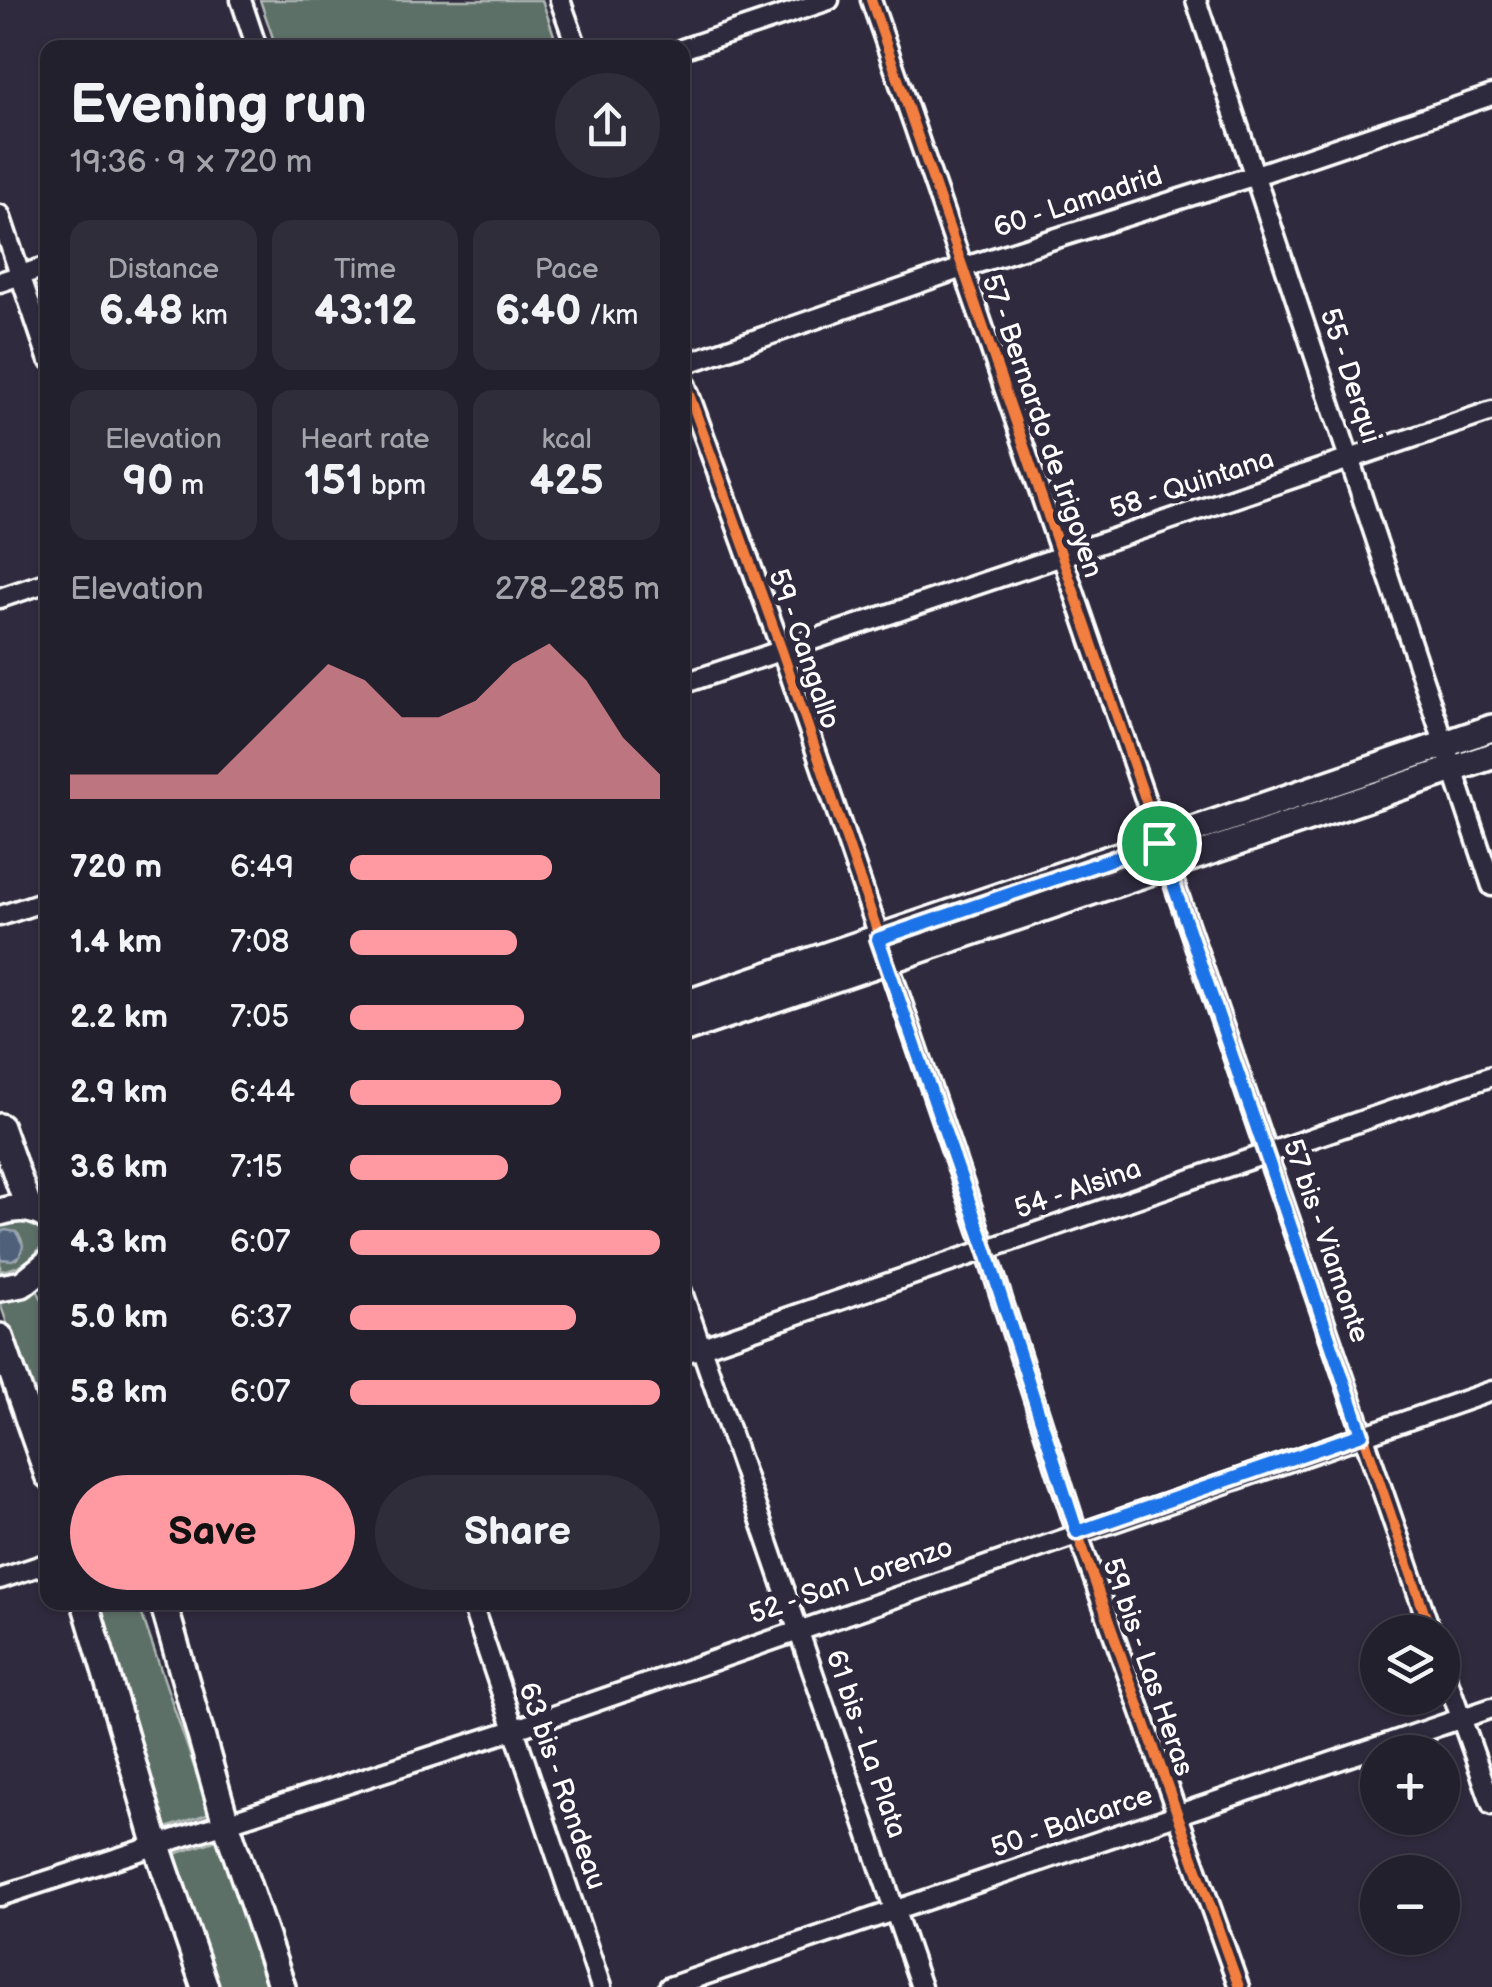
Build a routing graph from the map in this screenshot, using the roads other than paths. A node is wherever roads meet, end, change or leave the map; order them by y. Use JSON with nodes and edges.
{"nodes":[{"id":1,"x":241,"y":0,"type":"edge"},
{"id":2,"x":560,"y":0,"type":"edge"},
{"id":3,"x":829,"y":0,"type":"edge"},
{"id":4,"x":871,"y":0,"type":"edge"},
{"id":5,"x":1196,"y":0,"type":"edge"},
{"id":6,"x":254,"y":40,"type":"edge"},
{"id":7,"x":573,"y":40,"type":"edge"},
{"id":8,"x":690,"y":46,"type":"edge"},
{"id":9,"x":1492,"y":95,"type":"edge"},
{"id":10,"x":1256,"y":175,"type":"junction"},
{"id":11,"x":0,"y":215,"type":"edge"},
{"id":12,"x":965,"y":267,"type":"junction"},
{"id":13,"x":40,"y":269,"type":"edge"},
{"id":14,"x":21,"y":275,"type":"junction"},
{"id":15,"x":0,"y":282,"type":"edge"},
{"id":16,"x":40,"y":333,"type":"edge"},
{"id":17,"x":690,"y":362,"type":"edge"},
{"id":18,"x":690,"y":396,"type":"edge"},
{"id":19,"x":1492,"y":411,"type":"edge"},
{"id":20,"x":1349,"y":460,"type":"junction"},
{"id":21,"x":1062,"y":556,"type":"junction"},
{"id":22,"x":40,"y":585,"type":"edge"},
{"id":23,"x":0,"y":598,"type":"edge"},
{"id":24,"x":782,"y":651,"type":"junction"},
{"id":25,"x":690,"y":681,"type":"edge"},
{"id":26,"x":1492,"y":728,"type":"edge"},
{"id":27,"x":1445,"y":743,"type":"junction"},
{"id":28,"x":1492,"y":756,"type":"edge"},
{"id":29,"x":1452,"y":769,"type":"junction"},
{"id":30,"x":1159,"y":843,"type":"junction"},
{"id":31,"x":1168,"y":868,"type":"junction"},
{"id":32,"x":1492,"y":886,"type":"edge"},
{"id":33,"x":40,"y":903,"type":"edge"},
{"id":34,"x":0,"y":916,"type":"edge"},
{"id":35,"x":882,"y":951,"type":"junction"},
{"id":36,"x":690,"y":1003,"type":"edge"},
{"id":37,"x":690,"y":1027,"type":"edge"},
{"id":38,"x":1492,"y":1076,"type":"edge"},
{"id":39,"x":0,"y":1127,"type":"edge"},
{"id":40,"x":1267,"y":1153,"type":"junction"},
{"id":41,"x":0,"y":1212,"type":"edge"},
{"id":42,"x":38,"y":1213,"type":"edge"},
{"id":43,"x":986,"y":1250,"type":"junction"},
{"id":44,"x":40,"y":1277,"type":"edge"},
{"id":45,"x":0,"y":1288,"type":"edge"},
{"id":46,"x":690,"y":1315,"type":"edge"},
{"id":47,"x":0,"y":1337,"type":"edge"},
{"id":48,"x":701,"y":1347,"type":"junction"},
{"id":49,"x":690,"y":1351,"type":"edge"},
{"id":50,"x":1492,"y":1391,"type":"edge"},
{"id":51,"x":1362,"y":1434,"type":"junction"},
{"id":52,"x":40,"y":1452,"type":"edge"},
{"id":53,"x":1077,"y":1532,"type":"junction"},
{"id":54,"x":40,"y":1566,"type":"edge"},
{"id":55,"x":0,"y":1579,"type":"edge"},
{"id":56,"x":87,"y":1610,"type":"edge"},
{"id":57,"x":166,"y":1610,"type":"edge"},
{"id":58,"x":474,"y":1610,"type":"edge"},
{"id":59,"x":1426,"y":1615,"type":"edge"},
{"id":60,"x":797,"y":1629,"type":"junction"},
{"id":61,"x":1492,"y":1708,"type":"edge"},
{"id":62,"x":1460,"y":1713,"type":"edge"},
{"id":63,"x":1462,"y":1718,"type":"junction"},
{"id":64,"x":514,"y":1730,"type":"junction"},
{"id":65,"x":1492,"y":1805,"type":"edge"},
{"id":66,"x":1177,"y":1815,"type":"junction"},
{"id":67,"x":226,"y":1824,"type":"junction"},
{"id":68,"x":158,"y":1846,"type":"junction"},
{"id":69,"x":0,"y":1896,"type":"edge"},
{"id":70,"x":895,"y":1912,"type":"junction"},
{"id":71,"x":206,"y":1987,"type":"edge"},
{"id":72,"x":282,"y":1987,"type":"edge"},
{"id":73,"x":601,"y":1987,"type":"edge"},
{"id":74,"x":669,"y":1987,"type":"edge"},
{"id":75,"x":920,"y":1987,"type":"edge"},
{"id":76,"x":1239,"y":1987,"type":"edge"}],
"edges":[{"from":1,"to":6,"type":"street"},
{"from":2,"to":7,"type":"street"},
{"from":3,"to":8,"type":"street"},
{"from":4,"to":12,"type":"street","name":"57 - Bernardo de Irigoyen"},
{"from":5,"to":10,"type":"street","name":"55 - Derqui"},
{"from":9,"to":10,"type":"street","name":"60 - Lamadrid"},
{"from":10,"to":12,"type":"street","name":"60 - Lamadrid"},
{"from":10,"to":20,"type":"street","name":"55 - Derqui"},
{"from":11,"to":14,"type":"street"},
{"from":12,"to":17,"type":"street","name":"60 - Lamadrid"},
{"from":12,"to":21,"type":"street","name":"57 - Bernardo de Irigoyen"},
{"from":13,"to":14,"type":"street"},
{"from":14,"to":15,"type":"street"},
{"from":14,"to":16,"type":"street"},
{"from":18,"to":24,"type":"street","name":"59 - Cangallo"},
{"from":19,"to":20,"type":"street","name":"58 - Quintana"},
{"from":20,"to":21,"type":"street","name":"58 - Quintana"},
{"from":20,"to":27,"type":"street","name":"55 - Derqui"},
{"from":21,"to":24,"type":"street","name":"58 - Quintana"},
{"from":21,"to":30,"type":"street","name":"57 - Bernardo de Irigoyen"},
{"from":22,"to":23,"type":"street"},
{"from":24,"to":25,"type":"street","name":"58 - Quintana"},
{"from":24,"to":35,"type":"street","name":"59 - Cangallo"},
{"from":26,"to":27,"type":"main road"},
{"from":27,"to":29,"type":"street","name":"55 - Derqui"},
{"from":27,"to":30,"type":"main road"},
{"from":28,"to":29,"type":"main road"},
{"from":29,"to":31,"type":"main road"},
{"from":29,"to":32,"type":"street","name":"55 - Derqui"},
{"from":30,"to":31,"type":"street","name":"57 - Bernardo de Irigoyen"},
{"from":30,"to":35,"type":"main road"},
{"from":31,"to":35,"type":"main road"},
{"from":31,"to":40,"type":"street","name":"57 bis - Viamonte"},
{"from":33,"to":34,"type":"street"},
{"from":35,"to":36,"type":"main road"},
{"from":35,"to":37,"type":"main road"},
{"from":35,"to":43,"type":"street","name":"59 bis - Las Heras"},
{"from":38,"to":40,"type":"street","name":"54 - Alsina"},
{"from":39,"to":42,"type":"main road"},
{"from":40,"to":43,"type":"street","name":"54 - Alsina"},
{"from":40,"to":51,"type":"street","name":"57 bis - Viamonte"},
{"from":41,"to":42,"type":"main road"},
{"from":43,"to":48,"type":"street","name":"54 - Alsina"},
{"from":43,"to":53,"type":"street","name":"59 bis - Las Heras"},
{"from":44,"to":45,"type":"main road"},
{"from":46,"to":48,"type":"street","name":"61 bis - La Plata"},
{"from":47,"to":52,"type":"main road"},
{"from":48,"to":49,"type":"street","name":"54 - Alsina"},
{"from":48,"to":60,"type":"street","name":"61 bis - La Plata"},
{"from":50,"to":51,"type":"street","name":"52 - San Lorenzo"},
{"from":51,"to":53,"type":"street","name":"52 - San Lorenzo"},
{"from":51,"to":59,"type":"street","name":"57 bis - Viamonte"},
{"from":53,"to":60,"type":"street","name":"52 - San Lorenzo"},
{"from":53,"to":66,"type":"street","name":"59 bis - Las Heras"},
{"from":54,"to":55,"type":"street"},
{"from":56,"to":68,"type":"main road"},
{"from":57,"to":67,"type":"main road"},
{"from":58,"to":64,"type":"street","name":"63 bis - Rondeau"},
{"from":60,"to":64,"type":"street","name":"52 - San Lorenzo"},
{"from":60,"to":70,"type":"street","name":"61 bis - La Plata"},
{"from":61,"to":63,"type":"street","name":"50 - Balcarce"},
{"from":62,"to":63,"type":"street"},
{"from":63,"to":65,"type":"street"},
{"from":63,"to":66,"type":"street","name":"50 - Balcarce"},
{"from":64,"to":67,"type":"street","name":"52 - San Lorenzo"},
{"from":64,"to":73,"type":"street","name":"63 bis - Rondeau"},
{"from":66,"to":70,"type":"street","name":"50 - Balcarce"},
{"from":66,"to":76,"type":"street","name":"59 bis - Las Heras"},
{"from":67,"to":68,"type":"street","name":"52 - San Lorenzo"},
{"from":67,"to":72,"type":"main road"},
{"from":68,"to":69,"type":"street","name":"52 - San Lorenzo"},
{"from":68,"to":71,"type":"main road"},
{"from":70,"to":74,"type":"street","name":"50 - Balcarce"},
{"from":70,"to":75,"type":"street","name":"61 bis - La Plata"}]}
